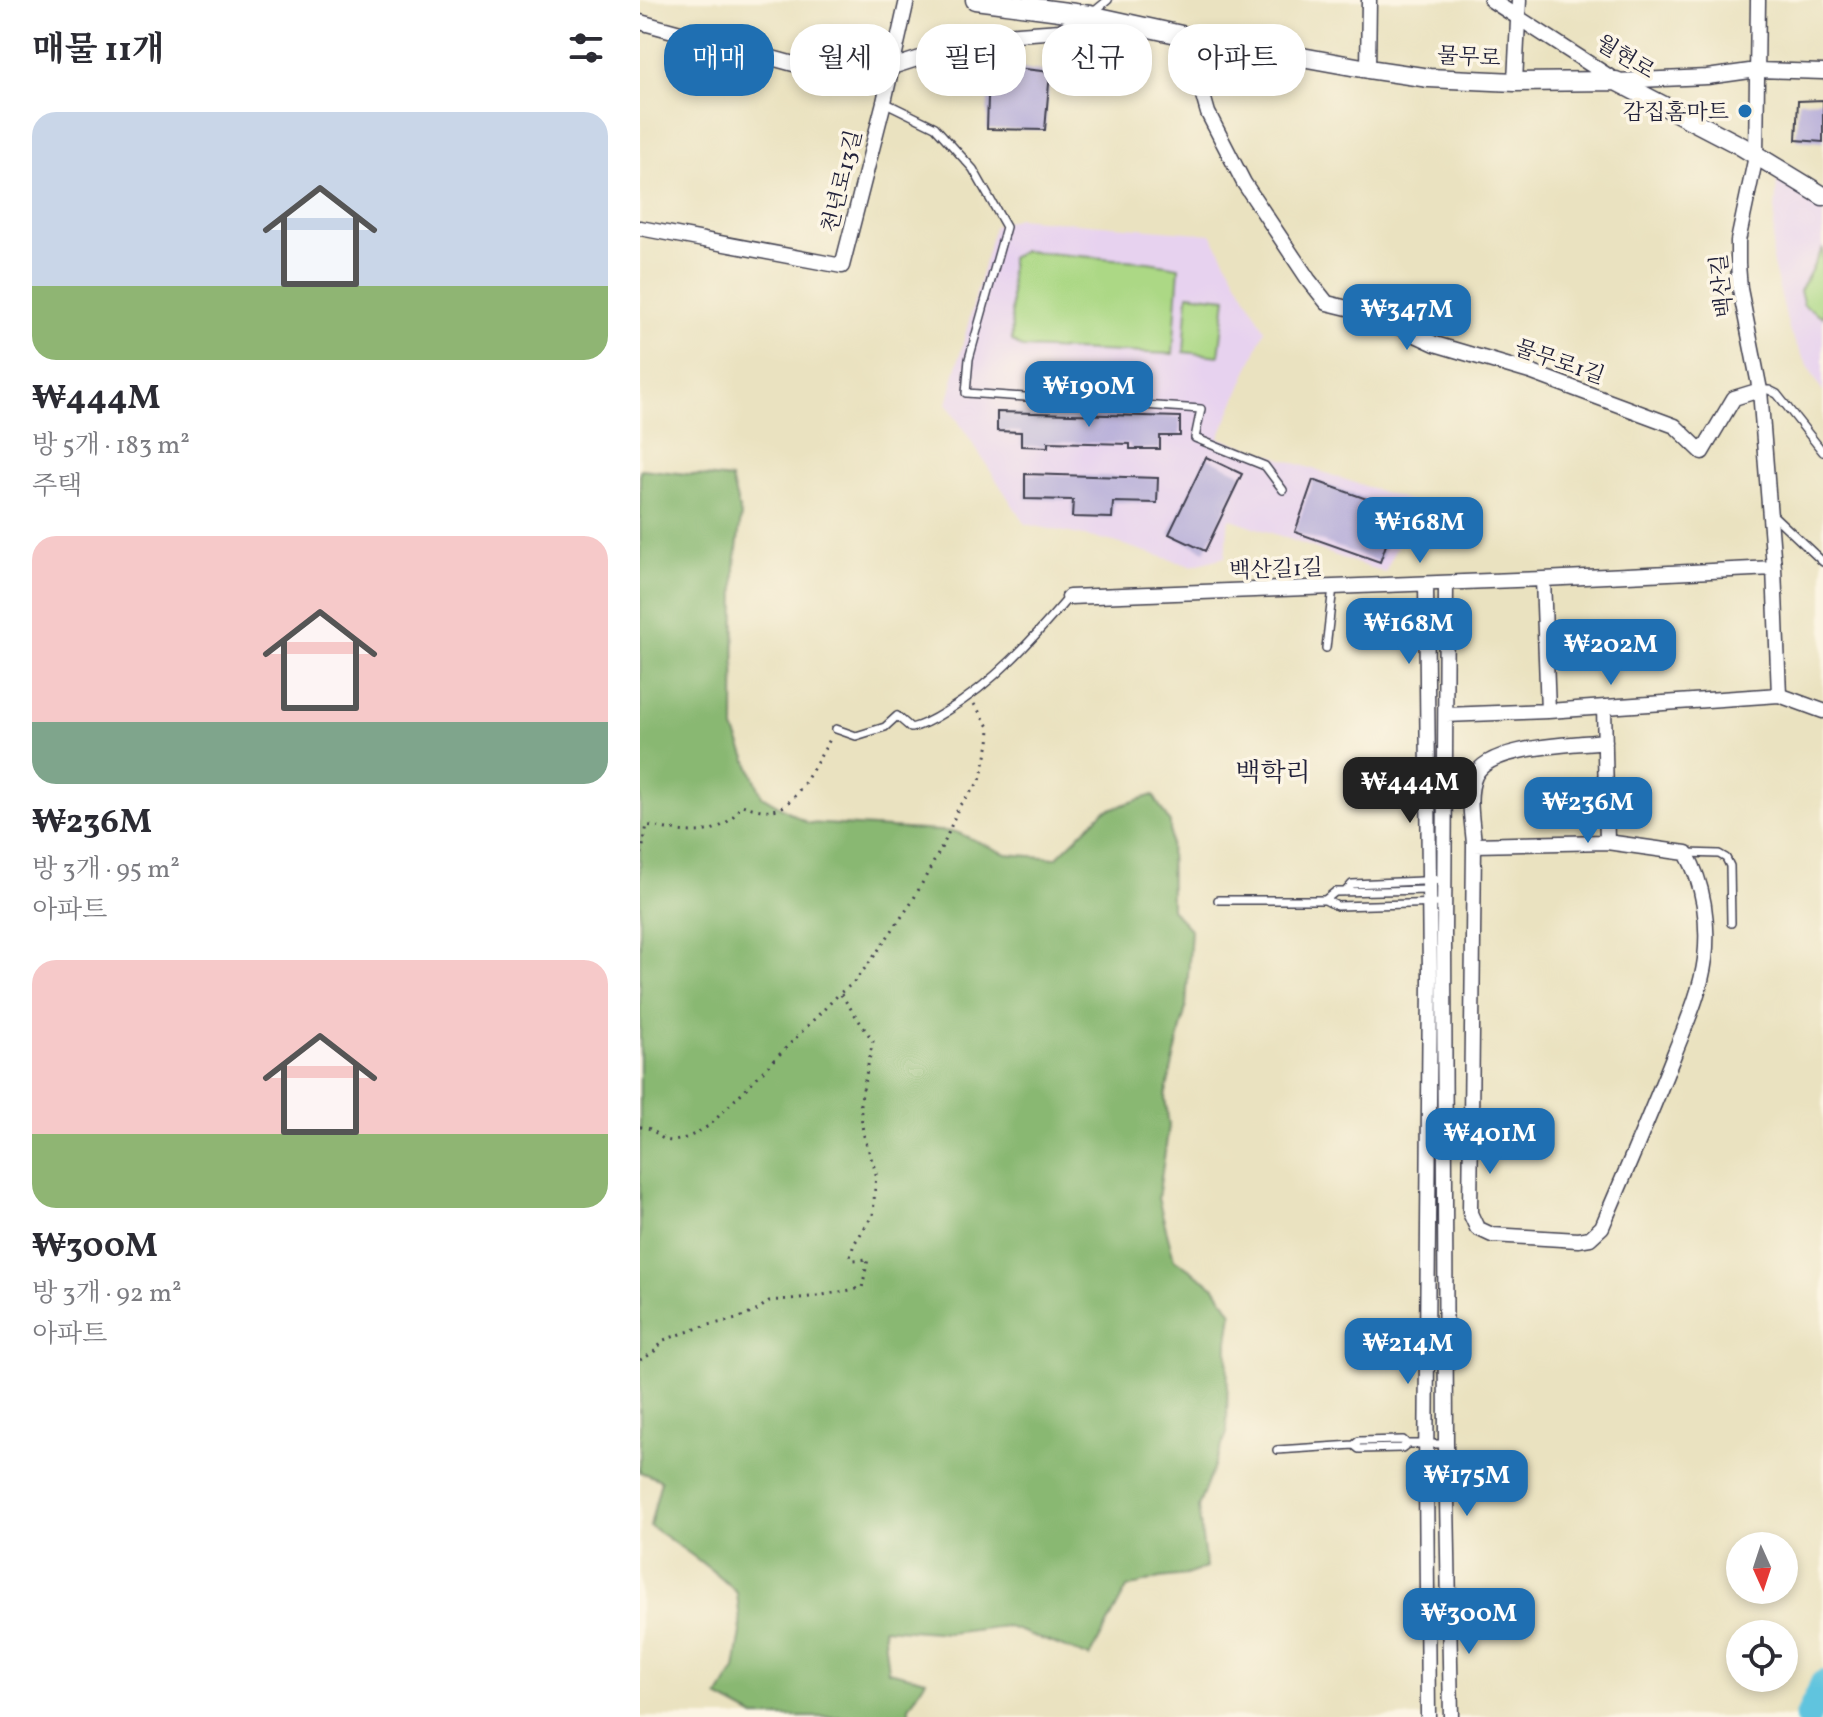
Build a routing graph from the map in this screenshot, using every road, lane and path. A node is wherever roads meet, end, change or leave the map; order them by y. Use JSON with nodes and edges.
{"nodes":[{"id":1,"x":907,"y":0,"type":"edge"},
{"id":2,"x":975,"y":0,"type":"edge"},
{"id":3,"x":1108,"y":0,"type":"edge"},
{"id":4,"x":1369,"y":0,"type":"edge"},
{"id":5,"x":1491,"y":0,"type":"edge"},
{"id":6,"x":1519,"y":0,"type":"edge"},
{"id":7,"x":1758,"y":0,"type":"edge"},
{"id":8,"x":1090,"y":15,"type":"junction"},
{"id":9,"x":1518,"y":17,"type":"junction"},
{"id":10,"x":640,"y":22,"type":"edge"},
{"id":11,"x":900,"y":31,"type":"edge"},
{"id":12,"x":1168,"y":32,"type":"edge"},
{"id":13,"x":1306,"y":58,"type":"edge"},
{"id":14,"x":790,"y":63,"type":"edge"},
{"id":15,"x":900,"y":64,"type":"edge"},
{"id":16,"x":1368,"y":69,"type":"junction"},
{"id":17,"x":1757,"y":70,"type":"junction"},
{"id":18,"x":1823,"y":72,"type":"edge"},
{"id":19,"x":1616,"y":81,"type":"junction"},
{"id":20,"x":1515,"y":82,"type":"junction"},
{"id":21,"x":885,"y":96,"type":"edge"},
{"id":22,"x":1203,"y":96,"type":"edge"},
{"id":23,"x":884,"y":102,"type":"junction"},
{"id":24,"x":1756,"y":156,"type":"junction"},
{"id":25,"x":1823,"y":196,"type":"edge"},
{"id":26,"x":640,"y":228,"type":"edge"},
{"id":27,"x":1760,"y":390,"type":"junction"},
{"id":28,"x":1823,"y":452,"type":"edge"},
{"id":29,"x":1283,"y":490,"type":"dead end"},
{"id":30,"x":1770,"y":511,"type":"junction"},
{"id":31,"x":1823,"y":562,"type":"edge"},
{"id":32,"x":1774,"y":568,"type":"junction"},
{"id":33,"x":1543,"y":579,"type":"junction"},
{"id":34,"x":1446,"y":583,"type":"junction"},
{"id":35,"x":1426,"y":584,"type":"junction"},
{"id":36,"x":1333,"y":587,"type":"junction"},
{"id":37,"x":1069,"y":597,"type":"joint"},
{"id":38,"x":1326,"y":648,"type":"dead end"},
{"id":39,"x":1779,"y":695,"type":"junction"},
{"id":40,"x":969,"y":698,"type":"junction"},
{"id":41,"x":1604,"y":707,"type":"junction"},
{"id":42,"x":1548,"y":711,"type":"junction"},
{"id":43,"x":1823,"y":711,"type":"edge"},
{"id":44,"x":1446,"y":715,"type":"junction"},
{"id":45,"x":836,"y":729,"type":"joint"},
{"id":46,"x":1605,"y":741,"type":"junction"},
{"id":47,"x":1607,"y":842,"type":"junction"},
{"id":48,"x":1474,"y":845,"type":"junction"},
{"id":49,"x":1686,"y":853,"type":"junction"},
{"id":50,"x":640,"y":862,"type":"edge"},
{"id":51,"x":1437,"y":891,"type":"junction"},
{"id":52,"x":1218,"y":900,"type":"dead end"},
{"id":53,"x":1325,"y":900,"type":"junction"},
{"id":54,"x":1731,"y":923,"type":"dead end"},
{"id":55,"x":840,"y":993,"type":"junction"},
{"id":56,"x":640,"y":1127,"type":"edge"},
{"id":57,"x":640,"y":1360,"type":"edge"},
{"id":58,"x":1426,"y":1444,"type":"junction"},
{"id":59,"x":1446,"y":1444,"type":"junction"},
{"id":60,"x":1277,"y":1450,"type":"dead end"},
{"id":61,"x":1428,"y":1717,"type":"edge"},
{"id":62,"x":1451,"y":1717,"type":"edge"}],
"edges":[{"from":1,"to":11,"type":"street","name":"천년로13길"},
{"from":2,"to":8,"type":"main road","name":"물무로"},
{"from":3,"to":8,"type":"lane"},
{"from":4,"to":16,"type":"street"},
{"from":5,"to":9,"type":"street","name":"월현로"},
{"from":6,"to":9,"type":"street"},
{"from":7,"to":17,"type":"street","name":"백산길"},
{"from":8,"to":12,"type":"main road","name":"물무로"},
{"from":8,"to":15,"type":"street"},
{"from":9,"to":19,"type":"street","name":"월현로"},
{"from":9,"to":20,"type":"street"},
{"from":10,"to":14,"type":"street"},
{"from":13,"to":16,"type":"main road","name":"물무로"},
{"from":16,"to":20,"type":"main road","name":"물무로"},
{"from":17,"to":18,"type":"street","name":"물무로"},
{"from":17,"to":19,"type":"street","name":"물무로"},
{"from":17,"to":24,"type":"street","name":"백산길"},
{"from":19,"to":20,"type":"main road","name":"물무로"},
{"from":19,"to":24,"type":"main road","name":"월현로"},
{"from":21,"to":23,"type":"street","name":"천년로13길"},
{"from":22,"to":27,"type":"street","name":"물무로1길"},
{"from":23,"to":26,"type":"street","name":"천년로13길"},
{"from":23,"to":29,"type":"lane"},
{"from":24,"to":25,"type":"main road","name":"월현로"},
{"from":24,"to":27,"type":"street","name":"백산길"},
{"from":27,"to":28,"type":"lane"},
{"from":27,"to":30,"type":"street","name":"백산길"},
{"from":30,"to":31,"type":"lane"},
{"from":30,"to":32,"type":"street","name":"백산길"},
{"from":32,"to":33,"type":"street","name":"백산길1길"},
{"from":32,"to":39,"type":"street","name":"백산길"},
{"from":33,"to":34,"type":"street","name":"백산길1길"},
{"from":33,"to":42,"type":"street"},
{"from":34,"to":35,"type":"street","name":"백산길1길"},
{"from":34,"to":44,"type":"street"},
{"from":35,"to":36,"type":"street","name":"백산길1길"},
{"from":35,"to":51,"type":"street"},
{"from":36,"to":37,"type":"street","name":"백산길1길"},
{"from":36,"to":38,"type":"lane"},
{"from":37,"to":40,"type":"lane"},
{"from":39,"to":41,"type":"street"},
{"from":39,"to":43,"type":"street"},
{"from":40,"to":45,"type":"lane"},
{"from":40,"to":55,"type":"path"},
{"from":41,"to":42,"type":"street"},
{"from":41,"to":46,"type":"street"},
{"from":42,"to":44,"type":"street"},
{"from":44,"to":51,"type":"street"},
{"from":45,"to":50,"type":"path"},
{"from":46,"to":47,"type":"street"},
{"from":46,"to":48,"type":"street"},
{"from":47,"to":48,"type":"street"},
{"from":47,"to":49,"type":"street"},
{"from":48,"to":49,"type":"street"},
{"from":49,"to":54,"type":"lane"},
{"from":51,"to":53,"type":"lane"},
{"from":51,"to":53,"type":"lane"},
{"from":51,"to":58,"type":"street"},
{"from":51,"to":59,"type":"street"},
{"from":52,"to":53,"type":"lane"},
{"from":55,"to":56,"type":"path"},
{"from":55,"to":57,"type":"path"},
{"from":58,"to":59,"type":"lane"},
{"from":58,"to":60,"type":"lane"},
{"from":58,"to":61,"type":"street"},
{"from":59,"to":62,"type":"street"}]}
